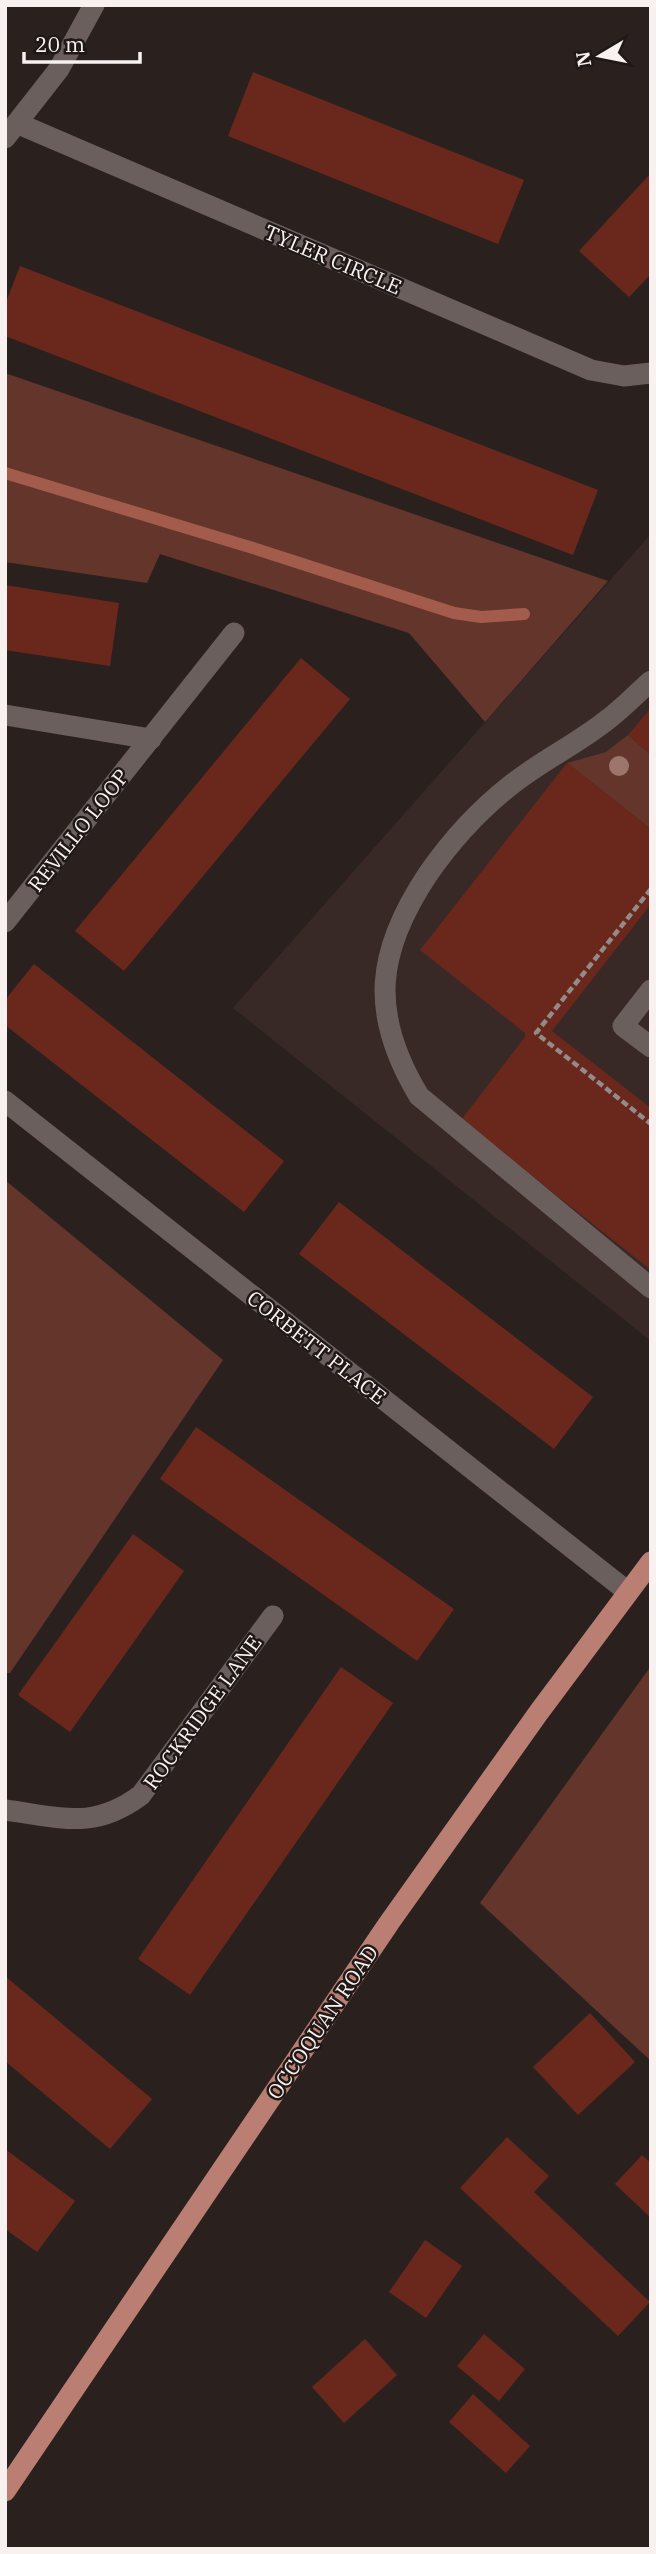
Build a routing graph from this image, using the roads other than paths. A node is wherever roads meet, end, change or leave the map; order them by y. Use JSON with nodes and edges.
{"nodes":[{"id":1,"x":94,"y":5,"type":"edge"},
{"id":2,"x":12,"y":131,"type":"edge"},
{"id":3,"x":651,"y":373,"type":"edge"},
{"id":4,"x":234,"y":633,"type":"dead end"},
{"id":5,"x":651,"y":681,"type":"edge"},
{"id":6,"x":5,"y":715,"type":"edge"},
{"id":7,"x":150,"y":739,"type":"junction"},
{"id":8,"x":5,"y":922,"type":"edge"},
{"id":9,"x":651,"y":990,"type":"edge"},
{"id":10,"x":651,"y":1048,"type":"edge"},
{"id":11,"x":5,"y":1101,"type":"edge"},
{"id":12,"x":651,"y":1288,"type":"edge"},
{"id":13,"x":651,"y":1562,"type":"edge"},
{"id":14,"x":628,"y":1592,"type":"junction"},
{"id":15,"x":273,"y":1616,"type":"dead end"},
{"id":16,"x":5,"y":1810,"type":"edge"},
{"id":17,"x":5,"y":2491,"type":"edge"}],
"edges":[{"from":1,"to":2,"type":"street"},
{"from":2,"to":3,"type":"street","name":"TYLER CIRCLE"},
{"from":4,"to":7,"type":"street","name":"REVILLO LOOP"},
{"from":5,"to":12,"type":"street"},
{"from":6,"to":7,"type":"street","name":"REVILLO LOOP"},
{"from":7,"to":8,"type":"street","name":"REVILLO LOOP"},
{"from":9,"to":10,"type":"street"},
{"from":11,"to":14,"type":"street","name":"CORBETT PLACE"},
{"from":13,"to":14,"type":"main road","name":"OCCOQUAN ROAD"},
{"from":14,"to":17,"type":"main road","name":"OCCOQUAN ROAD"},
{"from":15,"to":16,"type":"street","name":"ROCKRIDGE LANE"}]}
